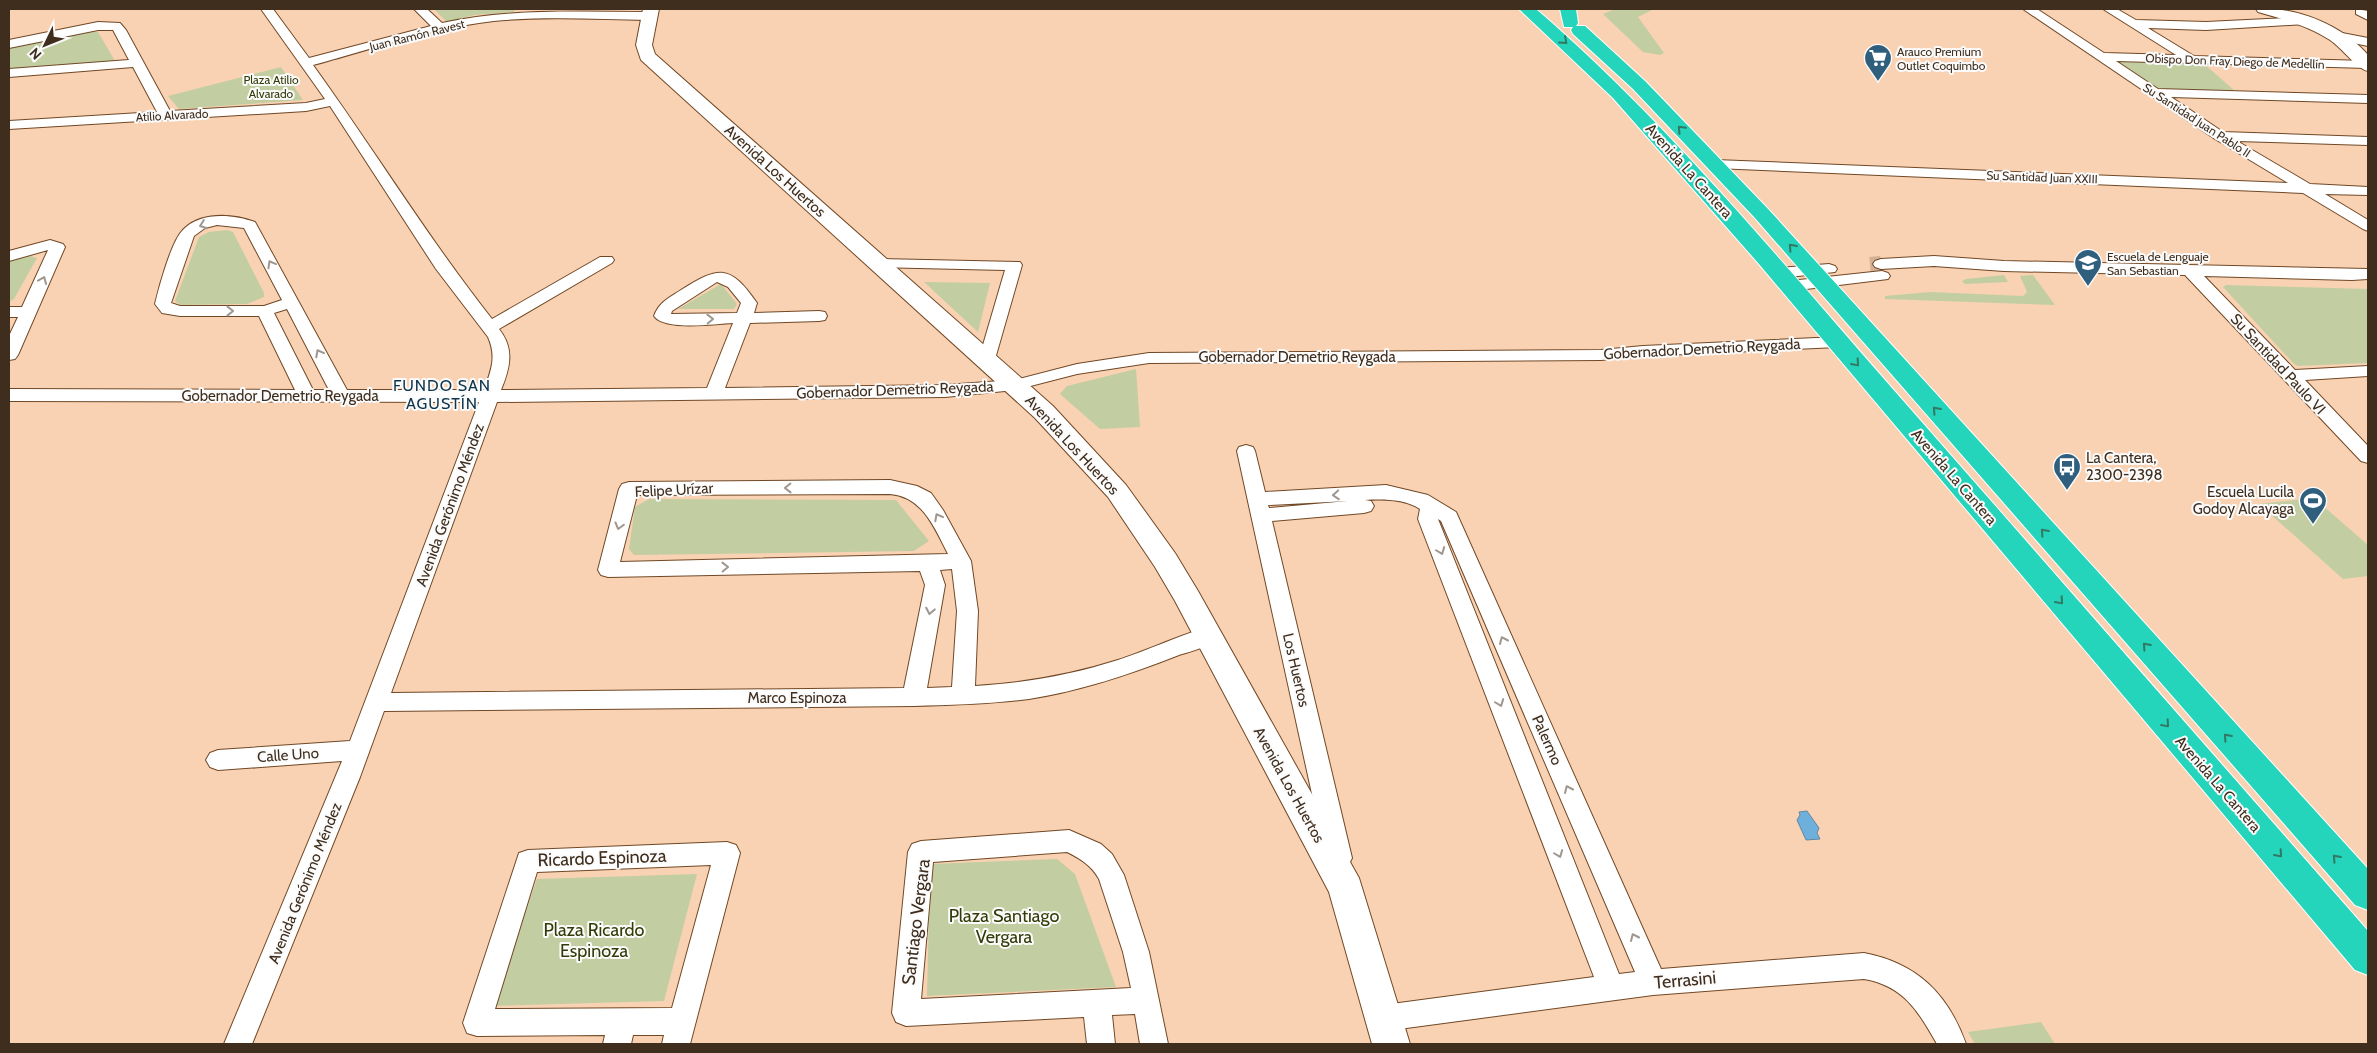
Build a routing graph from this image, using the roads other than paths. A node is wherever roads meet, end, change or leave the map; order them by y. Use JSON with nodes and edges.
{"nodes":[{"id":1,"x":267,"y":9,"type":"edge"},
{"id":2,"x":420,"y":9,"type":"edge"},
{"id":3,"x":1527,"y":9,"type":"edge"},
{"id":4,"x":1552,"y":9,"type":"edge"},
{"id":5,"x":2029,"y":9,"type":"edge"},
{"id":6,"x":2109,"y":9,"type":"edge"},
{"id":7,"x":2264,"y":9,"type":"edge"},
{"id":8,"x":538,"y":12,"type":"edge"},
{"id":9,"x":650,"y":12,"type":"edge"},
{"id":10,"x":1569,"y":16,"type":"edge"},
{"id":11,"x":2305,"y":20,"type":"junction"},
{"id":12,"x":2134,"y":24,"type":"junction"},
{"id":13,"x":440,"y":28,"type":"junction"},
{"id":14,"x":2337,"y":36,"type":"junction"},
{"id":15,"x":2368,"y":42,"type":"edge"},
{"id":16,"x":9,"y":44,"type":"edge"},
{"id":17,"x":2102,"y":57,"type":"junction"},
{"id":18,"x":2193,"y":60,"type":"junction"},
{"id":19,"x":306,"y":63,"type":"junction"},
{"id":20,"x":137,"y":64,"type":"junction"},
{"id":21,"x":2368,"y":65,"type":"edge"},
{"id":22,"x":9,"y":73,"type":"edge"},
{"id":23,"x":2155,"y":93,"type":"junction"},
{"id":24,"x":2368,"y":100,"type":"edge"},
{"id":25,"x":334,"y":101,"type":"junction"},
{"id":26,"x":165,"y":115,"type":"junction"},
{"id":27,"x":9,"y":125,"type":"edge"},
{"id":28,"x":2220,"y":136,"type":"junction"},
{"id":29,"x":2368,"y":141,"type":"edge"},
{"id":30,"x":1715,"y":164,"type":"junction"},
{"id":31,"x":2306,"y":188,"type":"junction"},
{"id":32,"x":2368,"y":191,"type":"edge"},
{"id":33,"x":2368,"y":226,"type":"edge"},
{"id":34,"x":9,"y":256,"type":"edge"},
{"id":35,"x":606,"y":260,"type":"dead end"},
{"id":36,"x":880,"y":264,"type":"junction"},
{"id":37,"x":2189,"y":270,"type":"junction"},
{"id":38,"x":2368,"y":274,"type":"edge"},
{"id":39,"x":1818,"y":277,"type":"junction"},
{"id":40,"x":1784,"y":280,"type":"junction"},
{"id":41,"x":292,"y":302,"type":"junction"},
{"id":42,"x":265,"y":311,"type":"junction"},
{"id":43,"x":9,"y":312,"type":"edge"},
{"id":44,"x":29,"y":312,"type":"junction"},
{"id":45,"x":819,"y":316,"type":"dead end"},
{"id":46,"x":743,"y":319,"type":"junction"},
{"id":47,"x":489,"y":328,"type":"junction"},
{"id":48,"x":1838,"y":342,"type":"junction"},
{"id":49,"x":9,"y":355,"type":"edge"},
{"id":50,"x":987,"y":362,"type":"junction"},
{"id":51,"x":2368,"y":371,"type":"edge"},
{"id":52,"x":2289,"y":376,"type":"junction"},
{"id":53,"x":1015,"y":385,"type":"junction"},
{"id":54,"x":714,"y":394,"type":"junction"},
{"id":55,"x":9,"y":395,"type":"edge"},
{"id":56,"x":307,"y":396,"type":"junction"},
{"id":57,"x":341,"y":396,"type":"junction"},
{"id":58,"x":491,"y":396,"type":"junction"},
{"id":59,"x":2360,"y":441,"type":"edge"},
{"id":60,"x":1246,"y":451,"type":"dead end"},
{"id":61,"x":2368,"y":457,"type":"edge"},
{"id":62,"x":1431,"y":505,"type":"junction"},
{"id":63,"x":1259,"y":507,"type":"junction"},
{"id":64,"x":960,"y":560,"type":"junction"},
{"id":65,"x":928,"y":563,"type":"junction"},
{"id":66,"x":1208,"y":635,"type":"junction"},
{"id":67,"x":963,"y":696,"type":"junction"},
{"id":68,"x":914,"y":698,"type":"junction"},
{"id":69,"x":377,"y":702,"type":"junction"},
{"id":70,"x":358,"y":750,"type":"junction"},
{"id":71,"x":218,"y":760,"type":"dead end"},
{"id":72,"x":1346,"y":889,"type":"junction"},
{"id":73,"x":2368,"y":894,"type":"edge"},
{"id":74,"x":2368,"y":958,"type":"edge"},
{"id":75,"x":1653,"y":982,"type":"junction"},
{"id":76,"x":1611,"y":987,"type":"junction"},
{"id":77,"x":1147,"y":1000,"type":"junction"},
{"id":78,"x":1097,"y":1004,"type":"junction"},
{"id":79,"x":1388,"y":1031,"type":"edge"},
{"id":80,"x":620,"y":1033,"type":"edge"},
{"id":81,"x":678,"y":1033,"type":"edge"},
{"id":82,"x":238,"y":1044,"type":"edge"},
{"id":83,"x":1101,"y":1044,"type":"edge"},
{"id":84,"x":1154,"y":1044,"type":"edge"},
{"id":85,"x":1952,"y":1044,"type":"edge"}],
"edges":[{"from":1,"to":19,"type":"street","name":"Avenida Gerónimo Méndez"},
{"from":2,"to":13,"type":"street"},
{"from":3,"to":40,"type":"highway","name":"Avenida La Cantera","one_way":true},
{"from":4,"to":10,"type":"highway","name":"Avenida La Cantera"},
{"from":5,"to":17,"type":"street","name":"Su Santidad Juan Pablo II"},
{"from":6,"to":12,"type":"street"},
{"from":7,"to":11,"type":"street"},
{"from":8,"to":9,"type":"street","name":"Juan Ramón Ravest"},
{"from":8,"to":13,"type":"street","name":"Juan Ramón Ravest"},
{"from":9,"to":36,"type":"street","name":"Avenida Los Huertos"},
{"from":30,"to":10,"type":"highway","name":"Avenida La Cantera","one_way":true},
{"from":11,"to":12,"type":"street"},
{"from":11,"to":14,"type":"street"},
{"from":12,"to":18,"type":"street"},
{"from":13,"to":19,"type":"street","name":"Juan Ramón Ravest"},
{"from":14,"to":15,"type":"street"},
{"from":14,"to":21,"type":"street"},
{"from":16,"to":20,"type":"street"},
{"from":17,"to":18,"type":"street","name":"Obispo Don Fray Diego de Medellín"},
{"from":17,"to":23,"type":"street","name":"Su Santidad Juan Pablo II"},
{"from":18,"to":21,"type":"street","name":"Obispo Don Fray Diego de Medellín"},
{"from":19,"to":25,"type":"street","name":"Avenida Gerónimo Méndez"},
{"from":20,"to":22,"type":"street"},
{"from":20,"to":26,"type":"street"},
{"from":23,"to":24,"type":"street"},
{"from":23,"to":28,"type":"street","name":"Su Santidad Juan Pablo II"},
{"from":25,"to":26,"type":"street","name":"Atilio Alvarado"},
{"from":25,"to":47,"type":"street","name":"Avenida Gerónimo Méndez"},
{"from":26,"to":27,"type":"street","name":"Atilio Alvarado"},
{"from":28,"to":29,"type":"street"},
{"from":28,"to":31,"type":"street","name":"Su Santidad Juan Pablo II"},
{"from":30,"to":31,"type":"street","name":"Su Santidad Juan XXIII"},
{"from":39,"to":30,"type":"highway","name":"Avenida La Cantera","one_way":true},
{"from":31,"to":32,"type":"street","name":"Su Santidad Juan XXIII"},
{"from":31,"to":33,"type":"street","name":"Su Santidad Juan Pablo II"},
{"from":44,"to":34,"type":"street","one_way":true},
{"from":35,"to":47,"type":"street"},
{"from":36,"to":50,"type":"street","name":"Avenida Los Huertos"},
{"from":36,"to":50,"type":"street"},
{"from":37,"to":38,"type":"street"},
{"from":37,"to":39,"type":"street"},
{"from":37,"to":52,"type":"street","name":"Su Santidad Paulo VI"},
{"from":39,"to":40,"type":"street"},
{"from":73,"to":39,"type":"highway","name":"Avenida La Cantera","one_way":true},
{"from":40,"to":48,"type":"highway","name":"Avenida La Cantera"},
{"from":41,"to":42,"type":"street"},
{"from":41,"to":42,"type":"street","one_way":true},
{"from":57,"to":41,"type":"street","one_way":true},
{"from":42,"to":56,"type":"street"},
{"from":43,"to":44,"type":"street"},
{"from":44,"to":49,"type":"street"},
{"from":45,"to":46,"type":"street"},
{"from":46,"to":46,"type":"street","one_way":true},
{"from":46,"to":54,"type":"street"},
{"from":47,"to":58,"type":"street","name":"Avenida Gerónimo Méndez"},
{"from":48,"to":53,"type":"street","name":"Gobernador Demetrio Reygada"},
{"from":48,"to":74,"type":"highway","name":"Avenida La Cantera","one_way":true},
{"from":50,"to":53,"type":"street","name":"Avenida Los Huertos"},
{"from":51,"to":52,"type":"street"},
{"from":52,"to":59,"type":"street","name":"Su Santidad Paulo VI"},
{"from":53,"to":54,"type":"street","name":"Gobernador Demetrio Reygada"},
{"from":53,"to":66,"type":"street","name":"Avenida Los Huertos"},
{"from":54,"to":58,"type":"street","name":"Gobernador Demetrio Reygada"},
{"from":55,"to":56,"type":"street","name":"Gobernador Demetrio Reygada"},
{"from":56,"to":57,"type":"street","name":"Gobernador Demetrio Reygada"},
{"from":57,"to":58,"type":"street","name":"Gobernador Demetrio Reygada"},
{"from":58,"to":69,"type":"street","name":"Avenida Gerónimo Méndez"},
{"from":59,"to":61,"type":"street","name":"Su Santidad Paulo VI"},
{"from":60,"to":63,"type":"street","name":"Los Huertos"},
{"from":62,"to":63,"type":"street","name":"Palermo"},
{"from":75,"to":62,"type":"street","name":"Palermo","one_way":true},
{"from":62,"to":76,"type":"street","name":"Palermo","one_way":true},
{"from":63,"to":72,"type":"street","name":"Los Huertos"},
{"from":64,"to":65,"type":"street","name":"Felipe Urízar"},
{"from":64,"to":65,"type":"street","name":"Felipe Urízar","one_way":true},
{"from":64,"to":67,"type":"street","name":"Felipe Urízar"},
{"from":65,"to":68,"type":"street","one_way":true},
{"from":66,"to":67,"type":"street","name":"Marco Espinoza"},
{"from":66,"to":72,"type":"street","name":"Avenida Los Huertos"},
{"from":67,"to":68,"type":"street","name":"Marco Espinoza"},
{"from":68,"to":69,"type":"street","name":"Marco Espinoza"},
{"from":69,"to":70,"type":"street","name":"Avenida Gerónimo Méndez"},
{"from":70,"to":71,"type":"street","name":"Calle Uno"},
{"from":70,"to":82,"type":"street","name":"Avenida Gerónimo Méndez"},
{"from":72,"to":79,"type":"street","name":"Avenida Los Huertos"},
{"from":75,"to":76,"type":"street","name":"Terrasini"},
{"from":75,"to":85,"type":"street","name":"Terrasini"},
{"from":76,"to":79,"type":"street","name":"Terrasini"},
{"from":77,"to":78,"type":"street","name":"Santiago Vergara"},
{"from":77,"to":78,"type":"street","name":"Santiago Vergara"},
{"from":77,"to":84,"type":"street","name":"Santiago Vergara"},
{"from":78,"to":83,"type":"street"},
{"from":80,"to":81,"type":"street","name":"Ricardo Espinoza"},
{"from":80,"to":81,"type":"street","name":"Ricardo Espinoza"}]}
